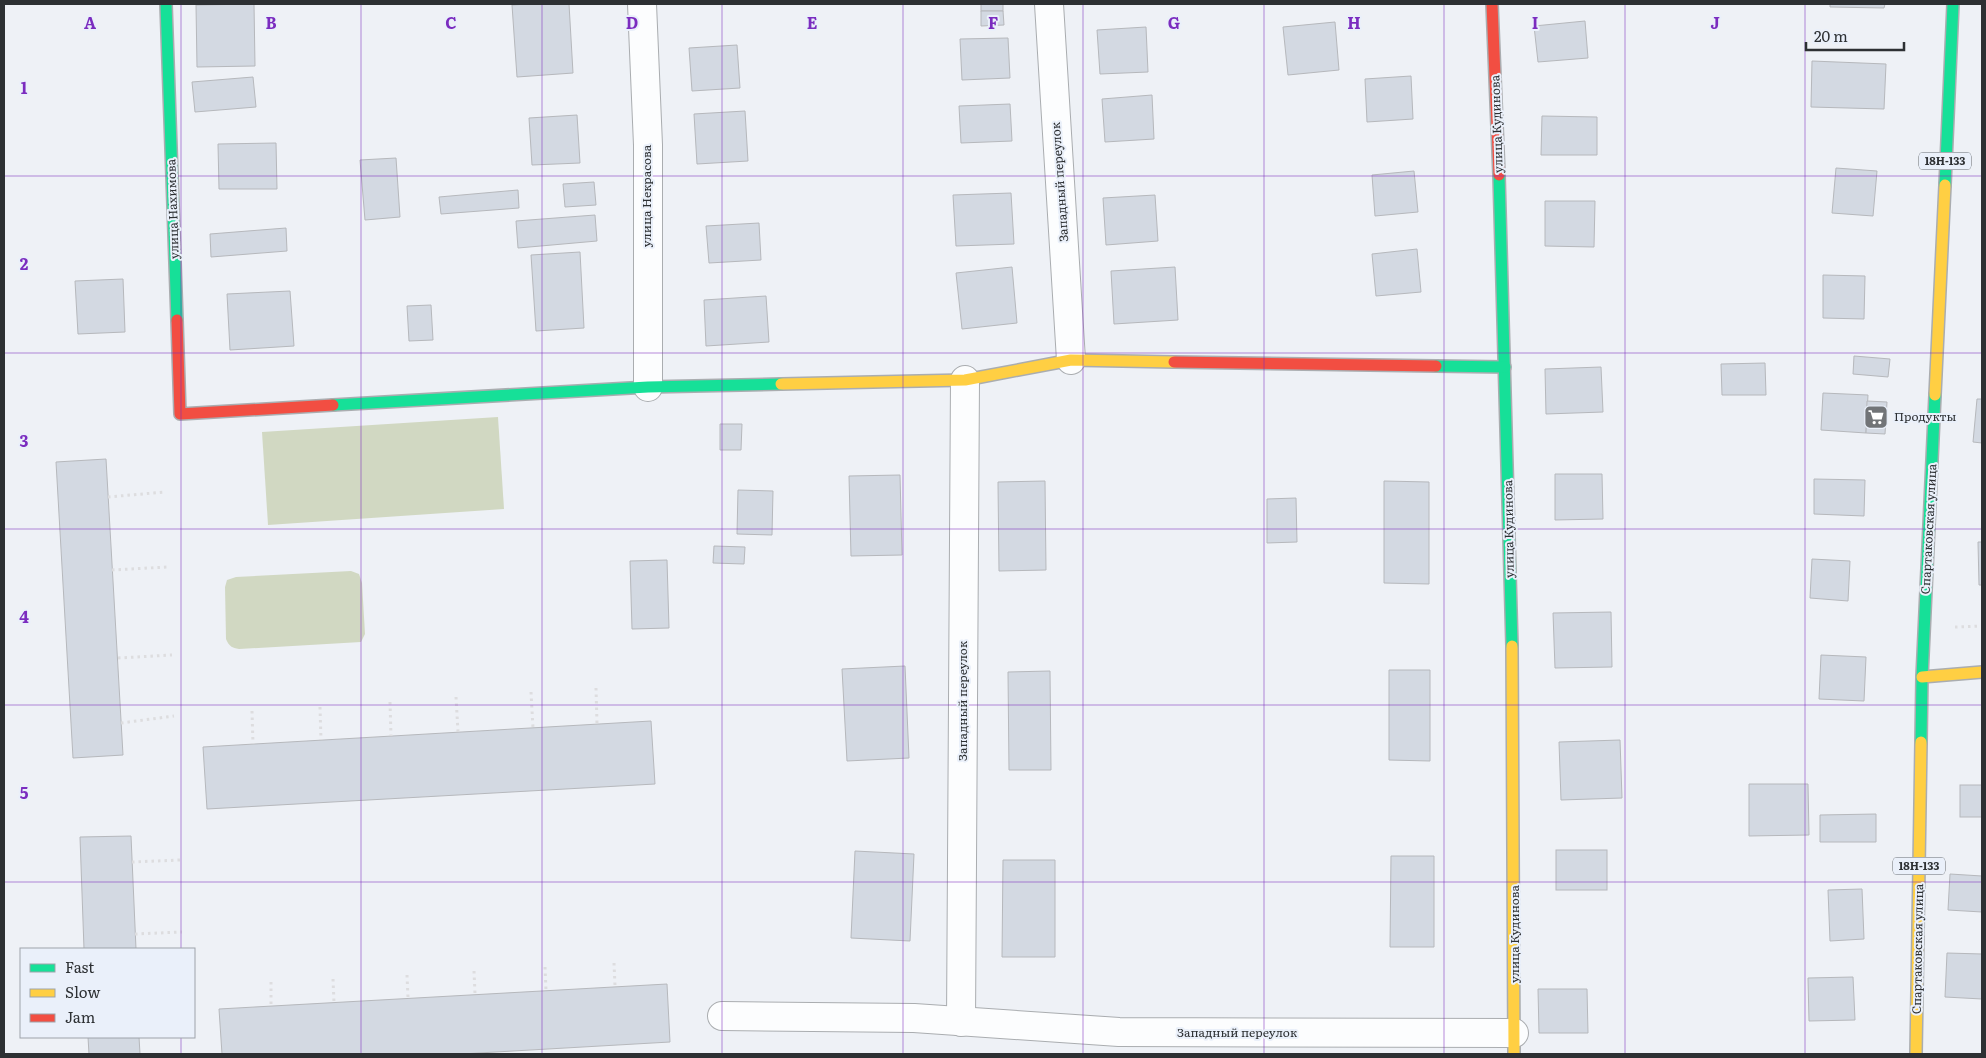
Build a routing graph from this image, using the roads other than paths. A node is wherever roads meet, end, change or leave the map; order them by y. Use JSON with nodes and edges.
{"nodes":[{"id":1,"x":166,"y":4,"type":"edge"},
{"id":2,"x":642,"y":4,"type":"edge"},
{"id":3,"x":1049,"y":4,"type":"edge"},
{"id":4,"x":1492,"y":4,"type":"edge"},
{"id":5,"x":1953,"y":4,"type":"edge"},
{"id":6,"x":1071,"y":360,"type":"junction"},
{"id":7,"x":1505,"y":367,"type":"junction"},
{"id":8,"x":965,"y":380,"type":"junction"},
{"id":9,"x":648,"y":387,"type":"junction"},
{"id":10,"x":1982,"y":672,"type":"edge"},
{"id":11,"x":1922,"y":677,"type":"junction"},
{"id":12,"x":722,"y":1016,"type":"dead end"},
{"id":13,"x":961,"y":1022,"type":"junction"},
{"id":14,"x":1514,"y":1044,"type":"edge"},
{"id":15,"x":1916,"y":1054,"type":"edge"}],
"edges":[{"from":1,"to":9,"type":"street","name":"улица Нахимова"},
{"from":2,"to":9,"type":"street","name":"улица Некрасова"},
{"from":3,"to":6,"type":"street","name":"Западный переулок"},
{"from":4,"to":7,"type":"street","name":"улица Кудинова"},
{"from":5,"to":11,"type":"street","name":"Спартаковская улица","number":"18Н-133"},
{"from":6,"to":7,"type":"street"},
{"from":6,"to":8,"type":"street"},
{"from":7,"to":14,"type":"street","name":"улица Кудинова"},
{"from":8,"to":9,"type":"street"},
{"from":8,"to":13,"type":"street","name":"Западный переулок"},
{"from":10,"to":11,"type":"street"},
{"from":11,"to":15,"type":"street","name":"Спартаковская улица","number":"18Н-133"},
{"from":12,"to":13,"type":"street","name":"Западный переулок"},
{"from":13,"to":14,"type":"street","name":"Западный переулок"}]}
